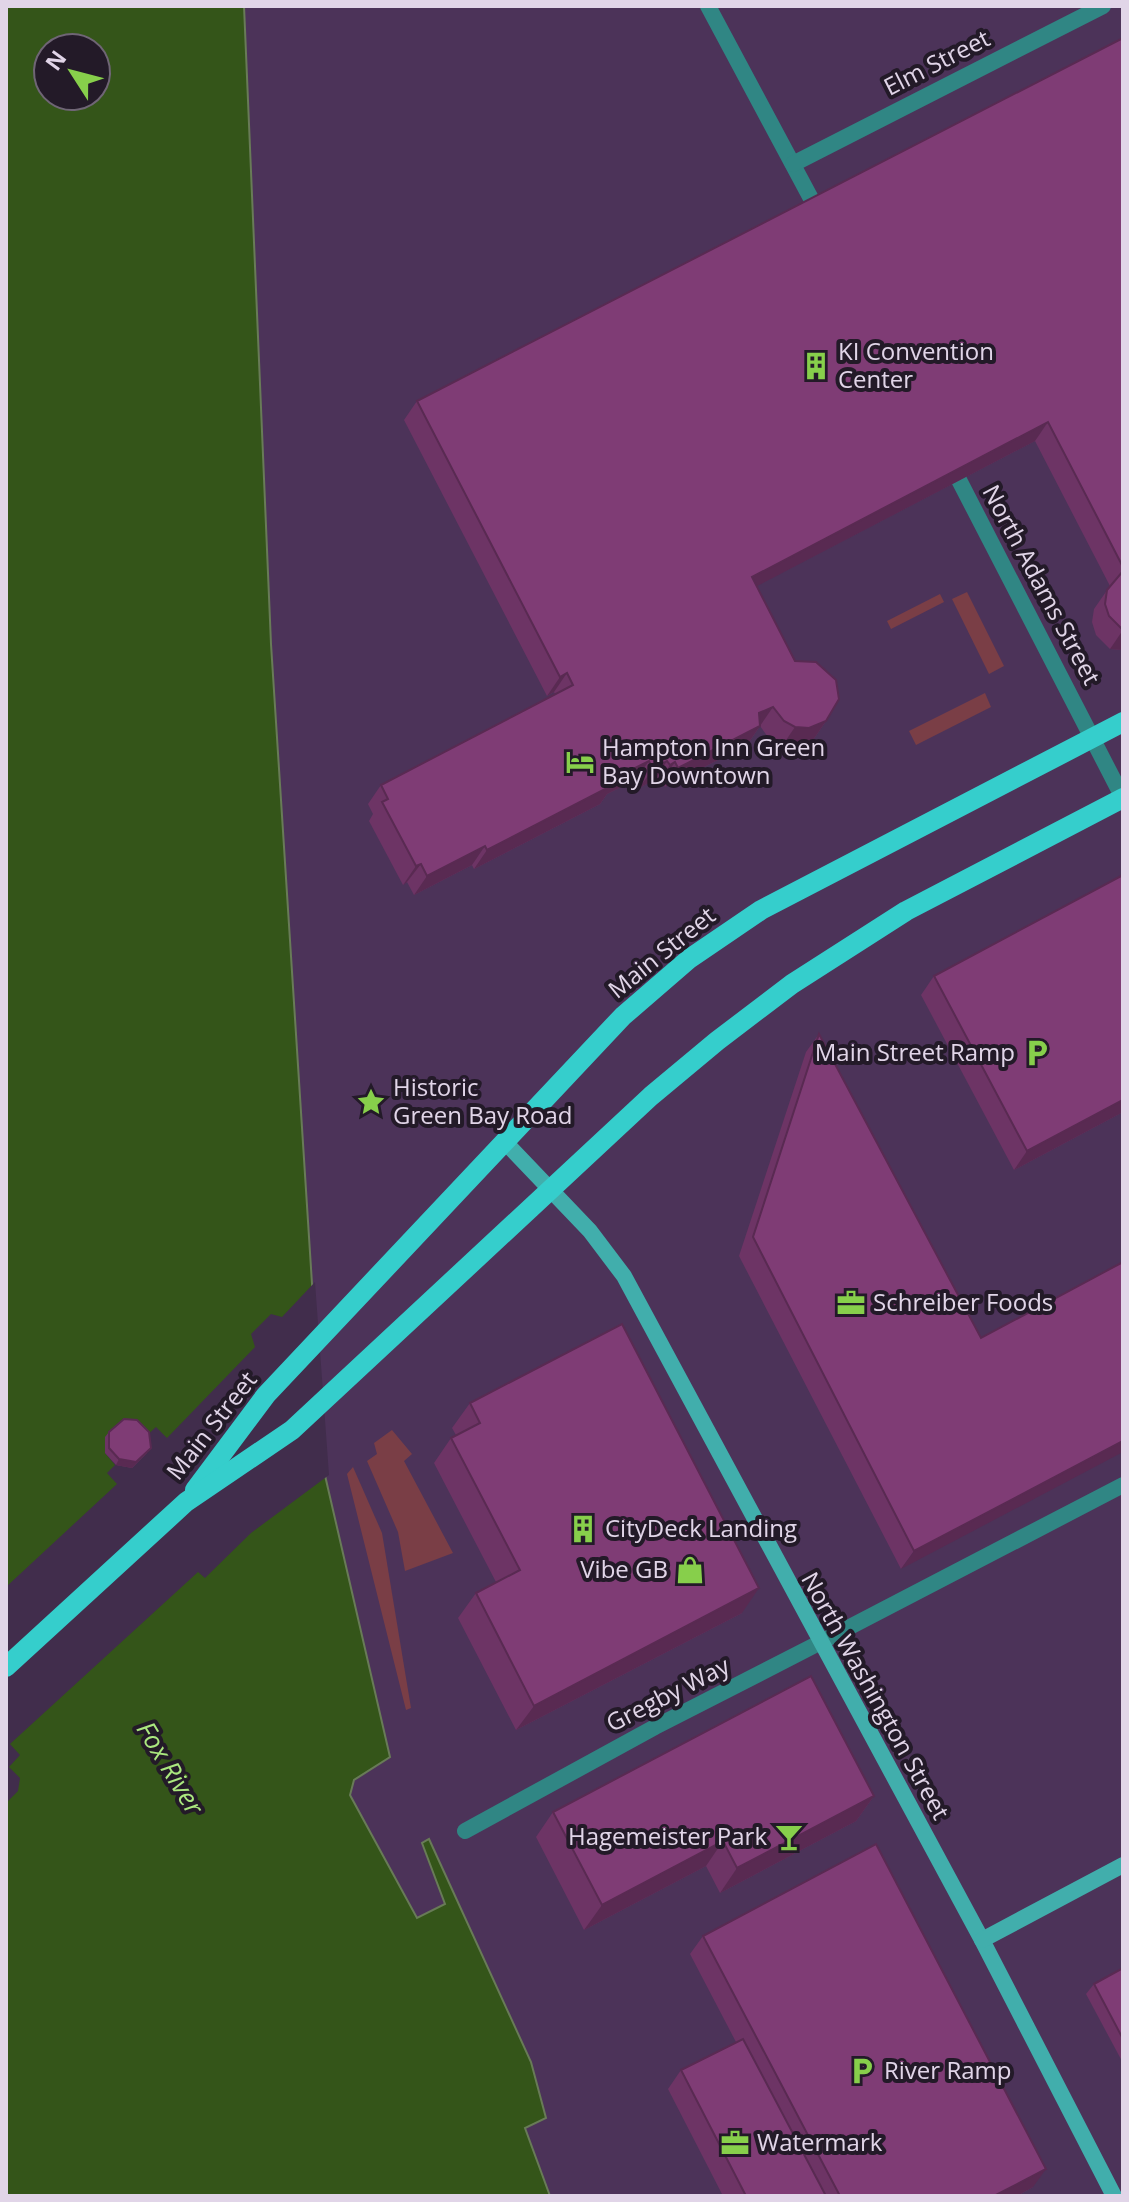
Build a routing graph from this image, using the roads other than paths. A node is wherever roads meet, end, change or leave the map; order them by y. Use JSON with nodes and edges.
{"nodes":[{"id":1,"x":708,"y":6,"type":"edge"},
{"id":2,"x":1103,"y":6,"type":"edge"},
{"id":3,"x":793,"y":164,"type":"junction"},
{"id":4,"x":815,"y":206,"type":"edge"},
{"id":5,"x":959,"y":480,"type":"edge"},
{"id":6,"x":1123,"y":722,"type":"edge"},
{"id":7,"x":1094,"y":738,"type":"junction"},
{"id":8,"x":1123,"y":798,"type":"edge"},
{"id":9,"x":504,"y":1141,"type":"junction"},
{"id":10,"x":552,"y":1191,"type":"junction"},
{"id":11,"x":1123,"y":1485,"type":"edge"},
{"id":12,"x":186,"y":1502,"type":"junction"},
{"id":13,"x":819,"y":1643,"type":"junction"},
{"id":14,"x":6,"y":1667,"type":"edge"},
{"id":15,"x":465,"y":1831,"type":"dead end"},
{"id":16,"x":1123,"y":1865,"type":"edge"},
{"id":17,"x":982,"y":1940,"type":"junction"},
{"id":18,"x":1114,"y":2196,"type":"edge"}],
"edges":[{"from":1,"to":3,"type":"street"},
{"from":2,"to":3,"type":"street","name":"Elm Street"},
{"from":3,"to":4,"type":"street"},
{"from":5,"to":7,"type":"street","name":"North Adams Street"},
{"from":6,"to":7,"type":"main road","name":"Main Street"},
{"from":7,"to":8,"type":"street","name":"North Adams Street"},
{"from":7,"to":9,"type":"main road","name":"Main Street"},
{"from":8,"to":10,"type":"main road","name":"Main Street"},
{"from":9,"to":10,"type":"street","name":"North Washington Street"},
{"from":9,"to":12,"type":"main road","name":"Main Street"},
{"from":10,"to":12,"type":"main road","name":"Main Street"},
{"from":10,"to":13,"type":"street","name":"North Washington Street"},
{"from":11,"to":13,"type":"street","name":"Gregby Way"},
{"from":12,"to":14,"type":"main road"},
{"from":13,"to":15,"type":"street","name":"Gregby Way"},
{"from":13,"to":17,"type":"street","name":"North Washington Street"},
{"from":16,"to":17,"type":"street"},
{"from":17,"to":18,"type":"street","name":"North Washington Street"}]}
